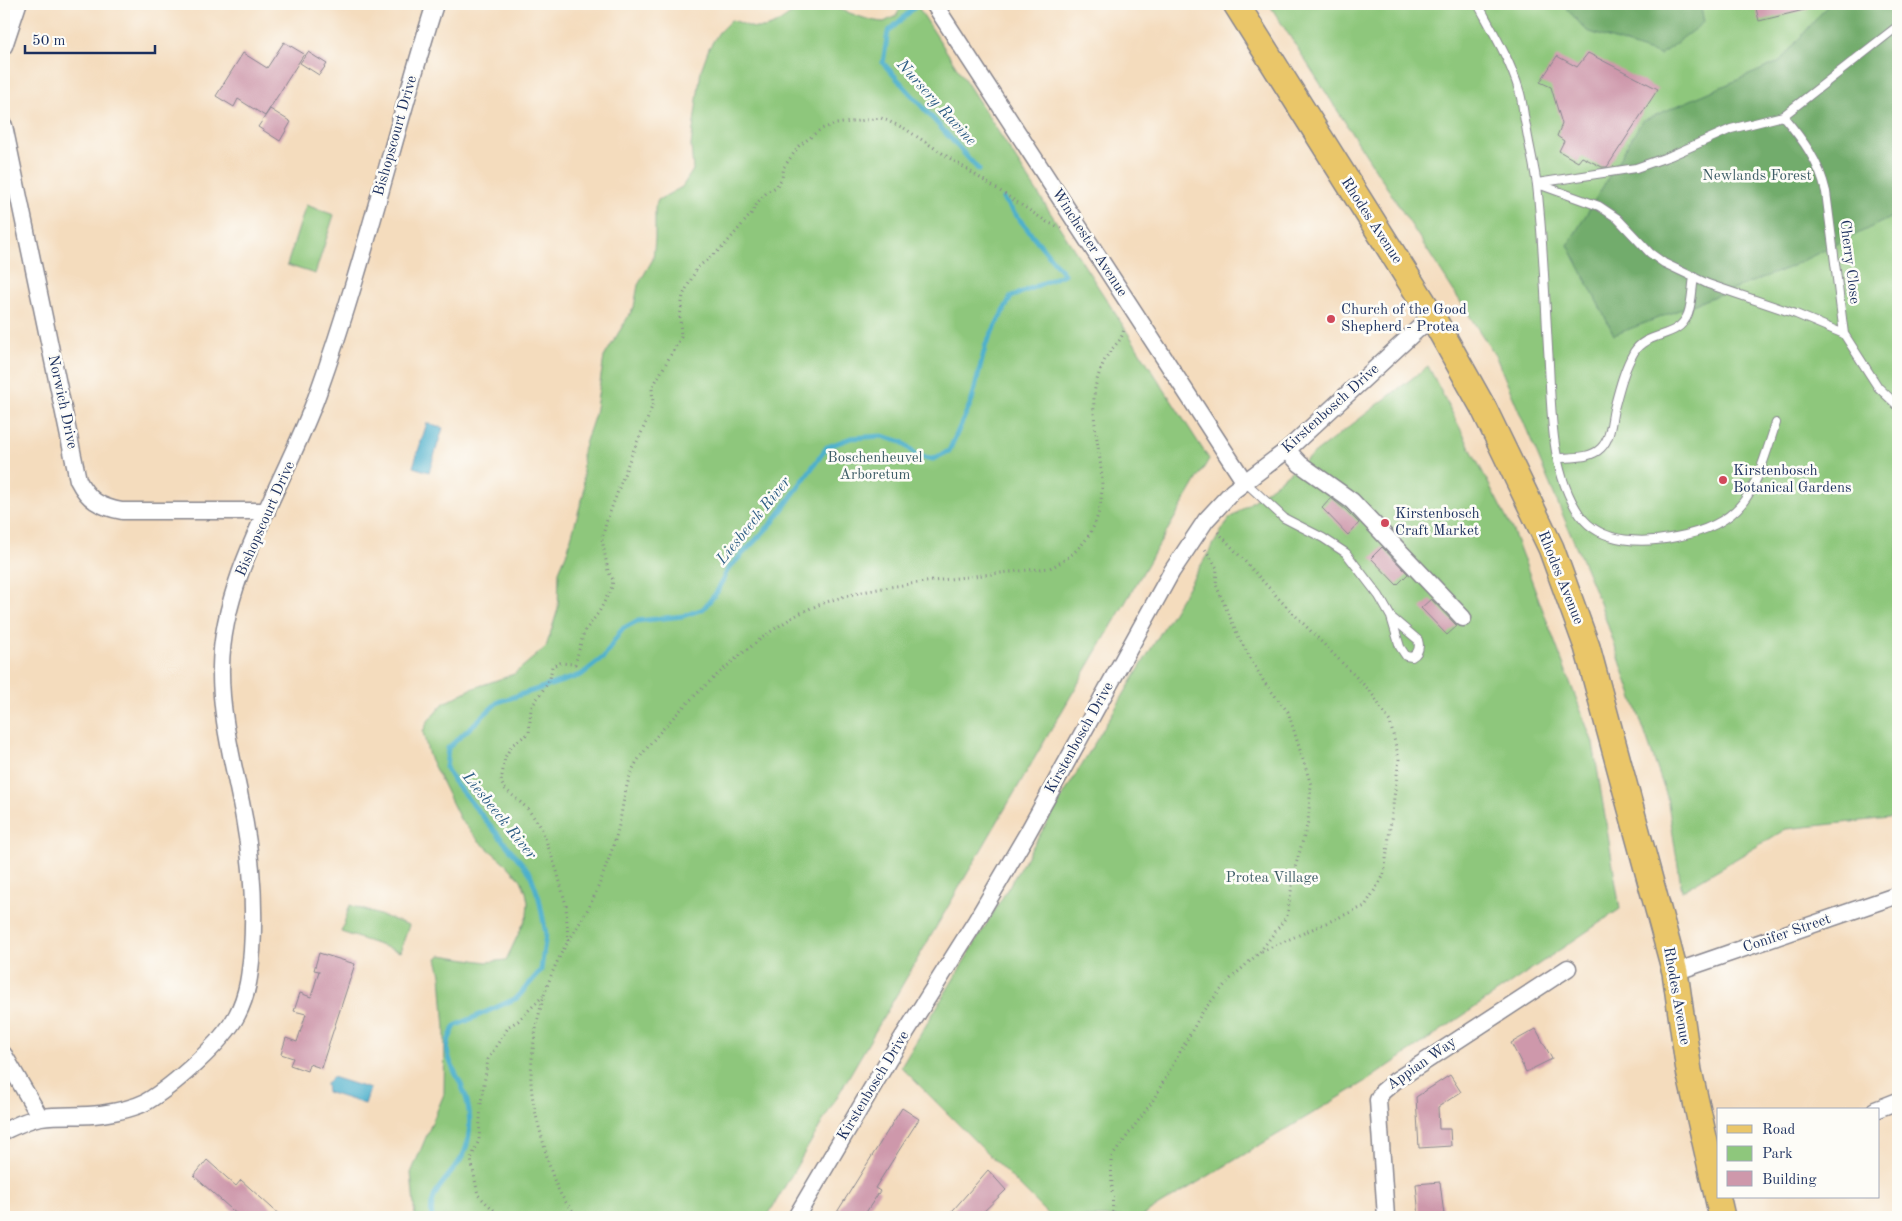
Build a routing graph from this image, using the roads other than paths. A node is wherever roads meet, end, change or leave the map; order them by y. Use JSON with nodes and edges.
{"nodes":[{"id":1,"x":18,"y":4,"type":"edge"},
{"id":2,"x":435,"y":4,"type":"edge"},
{"id":3,"x":934,"y":4,"type":"edge"},
{"id":4,"x":1236,"y":4,"type":"edge"},
{"id":5,"x":1478,"y":4,"type":"edge"},
{"id":6,"x":1898,"y":26,"type":"edge"},
{"id":7,"x":4,"y":46,"type":"edge"},
{"id":8,"x":1783,"y":116,"type":"junction"},
{"id":9,"x":4,"y":126,"type":"edge"},
{"id":10,"x":1536,"y":183,"type":"junction"},
{"id":11,"x":1694,"y":277,"type":"junction"},
{"id":12,"x":1432,"y":316,"type":"junction"},
{"id":13,"x":1844,"y":334,"type":"junction"},
{"id":14,"x":1898,"y":406,"type":"edge"},
{"id":15,"x":1776,"y":423,"type":"dead end"},
{"id":16,"x":1287,"y":450,"type":"junction"},
{"id":17,"x":1558,"y":458,"type":"junction"},
{"id":18,"x":1244,"y":481,"type":"junction"},
{"id":19,"x":268,"y":511,"type":"junction"},
{"id":20,"x":1391,"y":617,"type":"junction"},
{"id":21,"x":1463,"y":618,"type":"dead end"},
{"id":22,"x":1898,"y":895,"type":"edge"},
{"id":23,"x":1568,"y":968,"type":"dead end"},
{"id":24,"x":1675,"y":972,"type":"junction"},
{"id":25,"x":4,"y":1055,"type":"edge"},
{"id":26,"x":1898,"y":1102,"type":"edge"},
{"id":27,"x":1880,"y":1108,"type":"edge"},
{"id":28,"x":40,"y":1117,"type":"junction"},
{"id":29,"x":4,"y":1131,"type":"edge"},
{"id":30,"x":1714,"y":1166,"type":"edge"},
{"id":31,"x":1717,"y":1185,"type":"edge"},
{"id":32,"x":1719,"y":1198,"type":"edge"},
{"id":33,"x":796,"y":1217,"type":"edge"},
{"id":34,"x":1386,"y":1217,"type":"edge"},
{"id":35,"x":1722,"y":1217,"type":"edge"}],
"edges":[{"from":1,"to":7,"type":"street"},
{"from":2,"to":19,"type":"street","name":"Bishopscourt Drive"},
{"from":3,"to":18,"type":"street","name":"Winchester Avenue"},
{"from":4,"to":12,"type":"main road","name":"Rhodes Avenue"},
{"from":5,"to":10,"type":"lane"},
{"from":6,"to":8,"type":"lane"},
{"from":8,"to":10,"type":"lane"},
{"from":8,"to":13,"type":"lane","name":"Cherry Close"},
{"from":9,"to":19,"type":"street","name":"Norwich Drive"},
{"from":10,"to":11,"type":"lane"},
{"from":10,"to":17,"type":"lane"},
{"from":11,"to":13,"type":"lane"},
{"from":11,"to":17,"type":"lane"},
{"from":12,"to":16,"type":"street","name":"Kirstenbosch Drive"},
{"from":12,"to":24,"type":"main road","name":"Rhodes Avenue"},
{"from":13,"to":14,"type":"lane","name":"Cherry Close"},
{"from":15,"to":17,"type":"lane"},
{"from":16,"to":18,"type":"street","name":"Kirstenbosch Drive"},
{"from":16,"to":21,"type":"street"},
{"from":18,"to":20,"type":"lane"},
{"from":18,"to":33,"type":"street","name":"Kirstenbosch Drive"},
{"from":19,"to":28,"type":"street","name":"Bishopscourt Drive"},
{"from":20,"to":20,"type":"lane"},
{"from":22,"to":24,"type":"street","name":"Conifer Street"},
{"from":23,"to":34,"type":"street","name":"Appian Way"},
{"from":24,"to":30,"type":"main road","name":"Rhodes Avenue"},
{"from":25,"to":28,"type":"street"},
{"from":26,"to":27,"type":"street"},
{"from":28,"to":29,"type":"street","name":"Bishopscourt Drive"},
{"from":30,"to":31,"type":"main road","name":"Rhodes Avenue"},
{"from":32,"to":35,"type":"main road","name":"Rhodes Avenue"}]}
